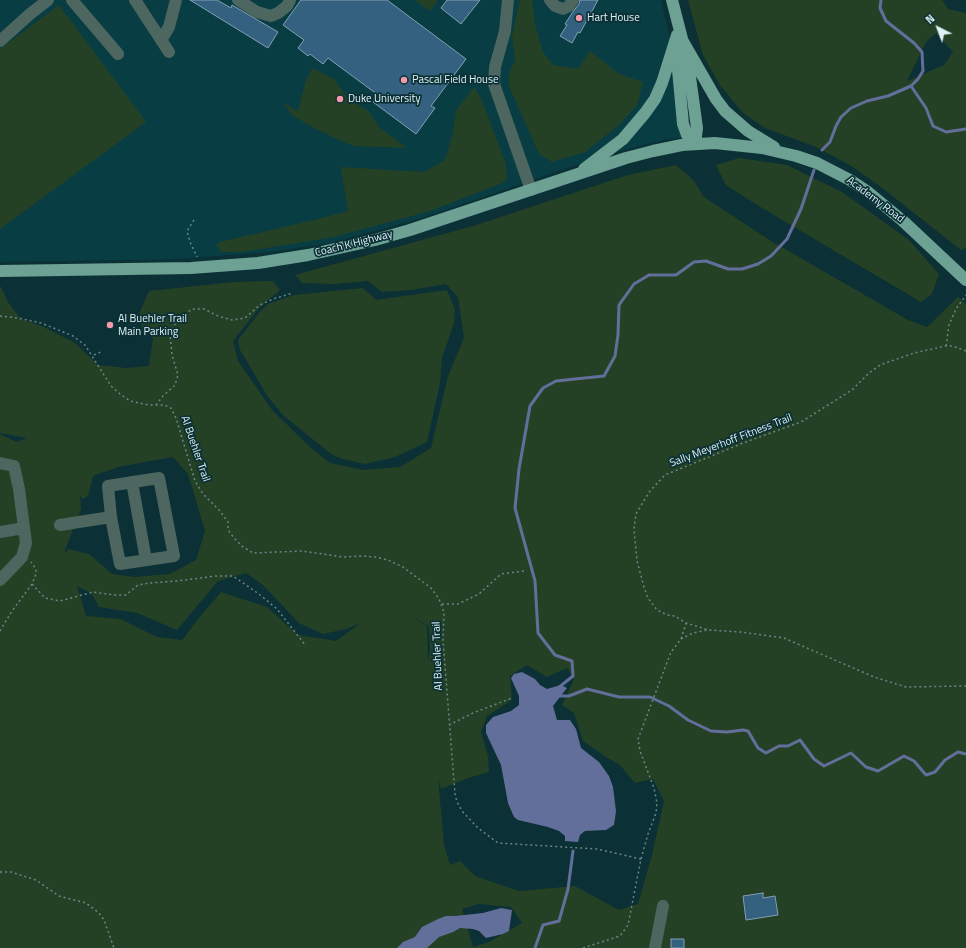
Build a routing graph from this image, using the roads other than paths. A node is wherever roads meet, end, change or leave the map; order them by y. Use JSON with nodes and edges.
{"nodes":[{"id":1,"x":48,"y":0,"type":"edge"},
{"id":2,"x":72,"y":0,"type":"edge"},
{"id":3,"x":135,"y":0,"type":"edge"},
{"id":4,"x":176,"y":0,"type":"edge"},
{"id":5,"x":238,"y":0,"type":"edge"},
{"id":6,"x":290,"y":0,"type":"edge"},
{"id":7,"x":508,"y":0,"type":"edge"},
{"id":8,"x":550,"y":0,"type":"edge"},
{"id":9,"x":573,"y":0,"type":"edge"},
{"id":10,"x":672,"y":0,"type":"edge"},
{"id":11,"x":679,"y":37,"type":"junction"},
{"id":12,"x":161,"y":40,"type":"junction"},
{"id":13,"x":0,"y":41,"type":"edge"},
{"id":14,"x":169,"y":52,"type":"dead end"},
{"id":15,"x":118,"y":54,"type":"dead end"},
{"id":16,"x":695,"y":144,"type":"junction"},
{"id":17,"x":782,"y":152,"type":"junction"},
{"id":18,"x":575,"y":176,"type":"junction"},
{"id":19,"x":530,"y":190,"type":"junction"},
{"id":20,"x":0,"y":271,"type":"edge"},
{"id":21,"x":966,"y":280,"type":"edge"},
{"id":22,"x":0,"y":463,"type":"edge"},
{"id":23,"x":132,"y":482,"type":"junction"},
{"id":24,"x":111,"y":517,"type":"junction"},
{"id":25,"x":60,"y":525,"type":"dead end"},
{"id":26,"x":24,"y":528,"type":"junction"},
{"id":27,"x":0,"y":532,"type":"edge"},
{"id":28,"x":146,"y":560,"type":"junction"},
{"id":29,"x":0,"y":580,"type":"edge"},
{"id":30,"x":663,"y":906,"type":"dead end"},
{"id":31,"x":655,"y":948,"type":"edge"}],
"edges":[{"from":1,"to":13,"type":"lane"},
{"from":2,"to":15,"type":"lane"},
{"from":3,"to":12,"type":"lane"},
{"from":4,"to":12,"type":"lane"},
{"from":5,"to":6,"type":"lane"},
{"from":7,"to":19,"type":"lane"},
{"from":8,"to":9,"type":"lane"},
{"from":10,"to":11,"type":"main road"},
{"from":11,"to":16,"type":"main road"},
{"from":11,"to":17,"type":"main road"},
{"from":11,"to":18,"type":"main road"},
{"from":12,"to":14,"type":"lane"},
{"from":16,"to":17,"type":"main road","name":"Academy Road"},
{"from":16,"to":18,"type":"main road","name":"Coach K Highway"},
{"from":17,"to":21,"type":"main road","name":"Academy Road"},
{"from":18,"to":19,"type":"main road","name":"Coach K Highway"},
{"from":19,"to":20,"type":"main road","name":"Coach K Highway"},
{"from":22,"to":26,"type":"lane"},
{"from":23,"to":24,"type":"lane"},
{"from":23,"to":28,"type":"lane"},
{"from":23,"to":28,"type":"lane"},
{"from":24,"to":25,"type":"lane"},
{"from":24,"to":28,"type":"lane"},
{"from":26,"to":27,"type":"lane"},
{"from":26,"to":29,"type":"lane"},
{"from":30,"to":31,"type":"lane"}]}
